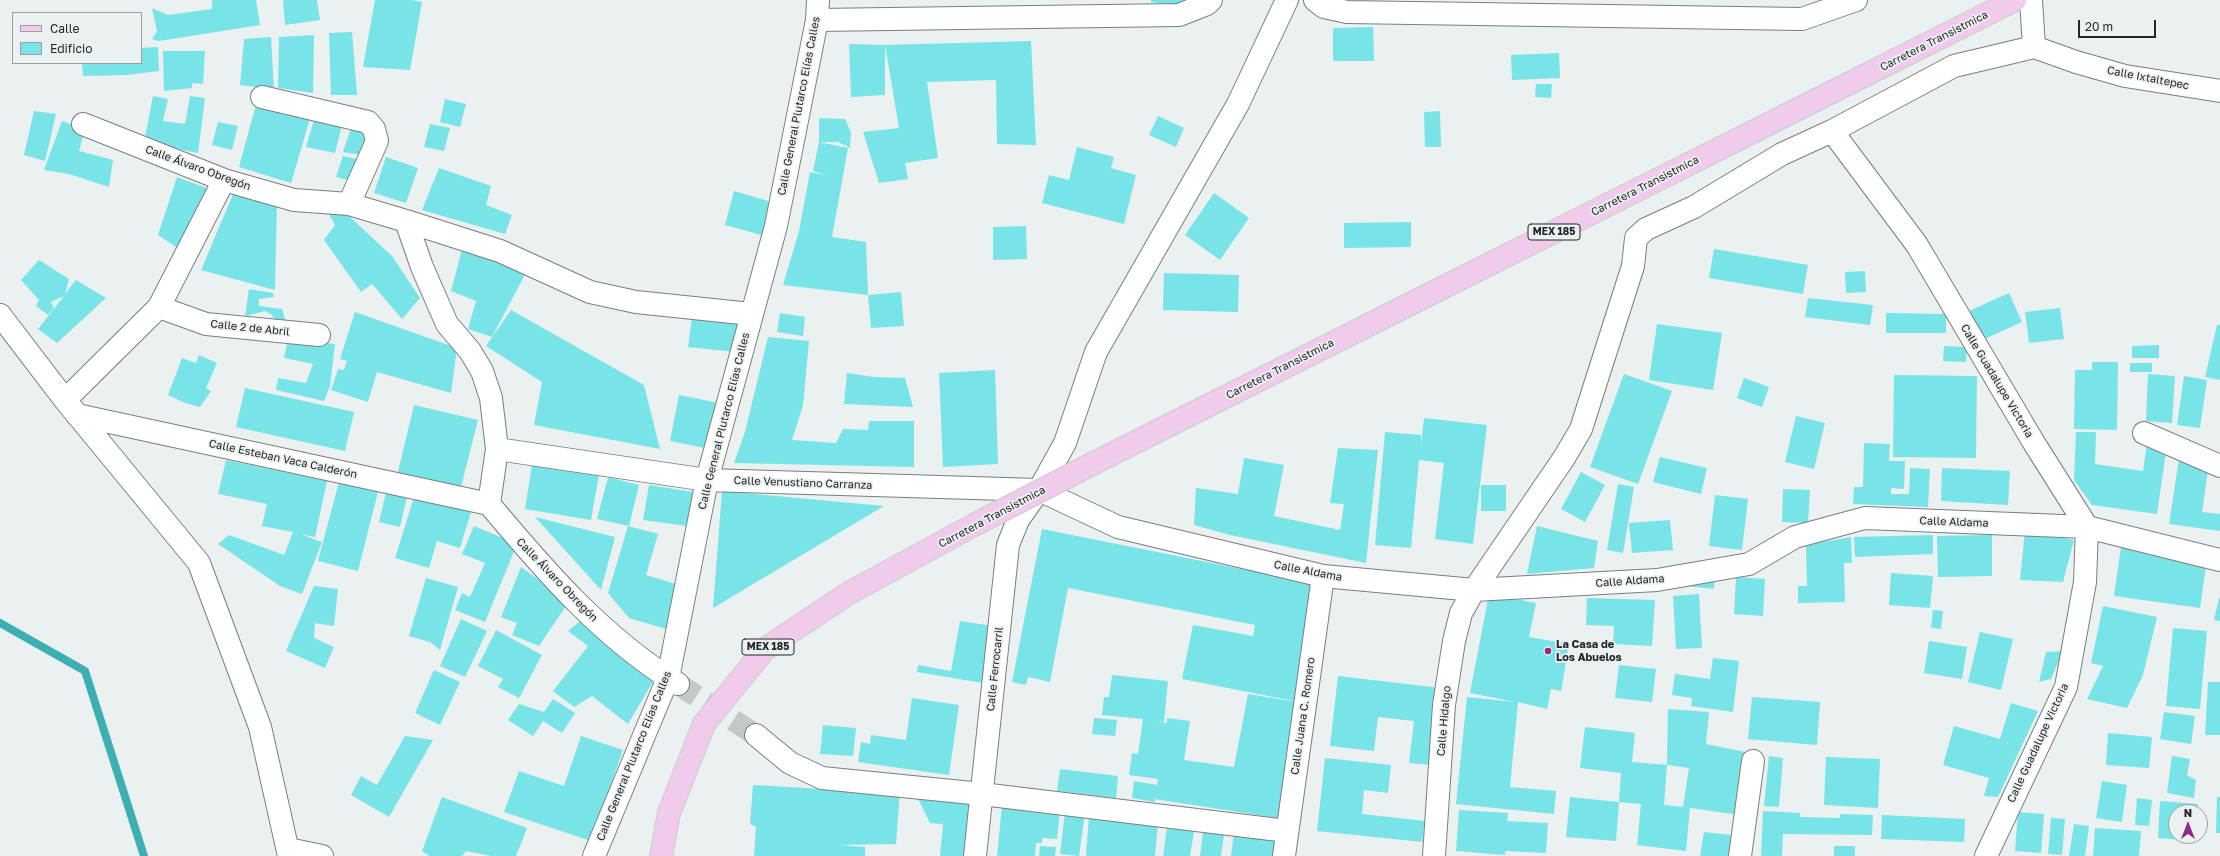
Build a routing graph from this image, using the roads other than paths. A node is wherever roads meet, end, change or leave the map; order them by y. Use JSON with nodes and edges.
{"nodes":[{"id":1,"x":1211,"y":0,"type":"edge"},
{"id":2,"x":1287,"y":0,"type":"edge"},
{"id":3,"x":1315,"y":0,"type":"edge"},
{"id":4,"x":1856,"y":0,"type":"edge"},
{"id":5,"x":2015,"y":0,"type":"edge"},
{"id":6,"x":2031,"y":0,"type":"edge"},
{"id":7,"x":818,"y":10,"type":"edge"},
{"id":8,"x":2034,"y":47,"type":"junction"},
{"id":9,"x":2220,"y":91,"type":"edge"},
{"id":10,"x":262,"y":97,"type":"dead end"},
{"id":11,"x":83,"y":124,"type":"dead end"},
{"id":12,"x":1832,"y":130,"type":"junction"},
{"id":13,"x":224,"y":180,"type":"junction"},
{"id":14,"x":349,"y":204,"type":"junction"},
{"id":15,"x":406,"y":221,"type":"junction"},
{"id":16,"x":159,"y":307,"type":"junction"},
{"id":17,"x":751,"y":314,"type":"junction"},
{"id":18,"x":0,"y":315,"type":"edge"},
{"id":19,"x":320,"y":335,"type":"dead end"},
{"id":20,"x":71,"y":407,"type":"junction"},
{"id":21,"x":2144,"y":433,"type":"dead end"},
{"id":22,"x":497,"y":449,"type":"junction"},
{"id":23,"x":2220,"y":466,"type":"edge"},
{"id":24,"x":706,"y":480,"type":"junction"},
{"id":25,"x":1039,"y":490,"type":"junction"},
{"id":26,"x":489,"y":504,"type":"junction"},
{"id":27,"x":2087,"y":527,"type":"junction"},
{"id":28,"x":2220,"y":560,"type":"edge"},
{"id":29,"x":1323,"y":576,"type":"junction"},
{"id":30,"x":1474,"y":590,"type":"junction"},
{"id":31,"x":673,"y":681,"type":"junction"},
{"id":32,"x":756,"y":735,"type":"tunnel mouth"},
{"id":33,"x":1753,"y":761,"type":"dead end"},
{"id":34,"x":982,"y":794,"type":"junction"},
{"id":35,"x":1287,"y":831,"type":"junction"},
{"id":36,"x":288,"y":853,"type":"edge"},
{"id":37,"x":322,"y":856,"type":"edge"},
{"id":38,"x":594,"y":856,"type":"edge"},
{"id":39,"x":661,"y":856,"type":"edge"},
{"id":40,"x":975,"y":856,"type":"edge"},
{"id":41,"x":1284,"y":856,"type":"edge"},
{"id":42,"x":1434,"y":856,"type":"edge"},
{"id":43,"x":1740,"y":856,"type":"edge"},
{"id":44,"x":1986,"y":856,"type":"edge"}],
"edges":[{"from":1,"to":7,"type":"street"},
{"from":2,"to":25,"type":"street","name":"Calle Ferrocarril"},
{"from":3,"to":4,"type":"street"},
{"from":5,"to":39,"type":"main road","name":"Carretera Transistmica","number":"MEX 185","bridge":true},
{"from":6,"to":8,"type":"street"},
{"from":7,"to":17,"type":"street","name":"Calle General Plutarco Elías Calles"},
{"from":8,"to":9,"type":"street","name":"Calle Ixtaltepec"},
{"from":8,"to":12,"type":"street"},
{"from":10,"to":14,"type":"street"},
{"from":11,"to":13,"type":"street","name":"Calle Álvaro Obregón"},
{"from":12,"to":27,"type":"street","name":"Calle Guadalupe Victoria"},
{"from":12,"to":30,"type":"street","name":"Calle Hidalgo"},
{"from":13,"to":14,"type":"street","name":"Calle Álvaro Obregón"},
{"from":13,"to":16,"type":"street"},
{"from":14,"to":15,"type":"street","name":"Calle Álvaro Obregón"},
{"from":15,"to":17,"type":"street","name":"Calle Álvaro Obregón"},
{"from":15,"to":22,"type":"street"},
{"from":16,"to":19,"type":"street","name":"Calle 2 de Abril"},
{"from":16,"to":20,"type":"street"},
{"from":17,"to":24,"type":"street","name":"Calle General Plutarco Elías Calles"},
{"from":18,"to":20,"type":"street"},
{"from":20,"to":26,"type":"street","name":"Calle Esteban Vaca Calderón"},
{"from":20,"to":36,"type":"street"},
{"from":21,"to":23,"type":"street"},
{"from":22,"to":24,"type":"street","name":"Calle Venustiano Carranza"},
{"from":22,"to":26,"type":"street"},
{"from":24,"to":25,"type":"street","name":"Calle Venustiano Carranza"},
{"from":24,"to":31,"type":"street","name":"Calle General Plutarco Elías Calles"},
{"from":25,"to":29,"type":"street","name":"Calle Aldama"},
{"from":25,"to":34,"type":"street","name":"Calle Ferrocarril"},
{"from":26,"to":31,"type":"street","name":"Calle Álvaro Obregón"},
{"from":27,"to":28,"type":"street","name":"Calle Aldama"},
{"from":27,"to":30,"type":"street","name":"Calle Aldama"},
{"from":27,"to":44,"type":"street","name":"Calle Guadalupe Victoria"},
{"from":29,"to":30,"type":"street","name":"Calle Aldama"},
{"from":29,"to":35,"type":"street","name":"Calle Juana C. Romero"},
{"from":30,"to":42,"type":"street","name":"Calle Hidalgo"},
{"from":31,"to":38,"type":"street","name":"Calle General Plutarco Elías Calles"},
{"from":32,"to":34,"type":"street"},
{"from":33,"to":43,"type":"street"},
{"from":34,"to":35,"type":"street"},
{"from":34,"to":40,"type":"street","name":"Calle Ferrocarril"},
{"from":35,"to":41,"type":"street","name":"Calle Juana C. Romero"},
{"from":36,"to":37,"type":"street"}]}
